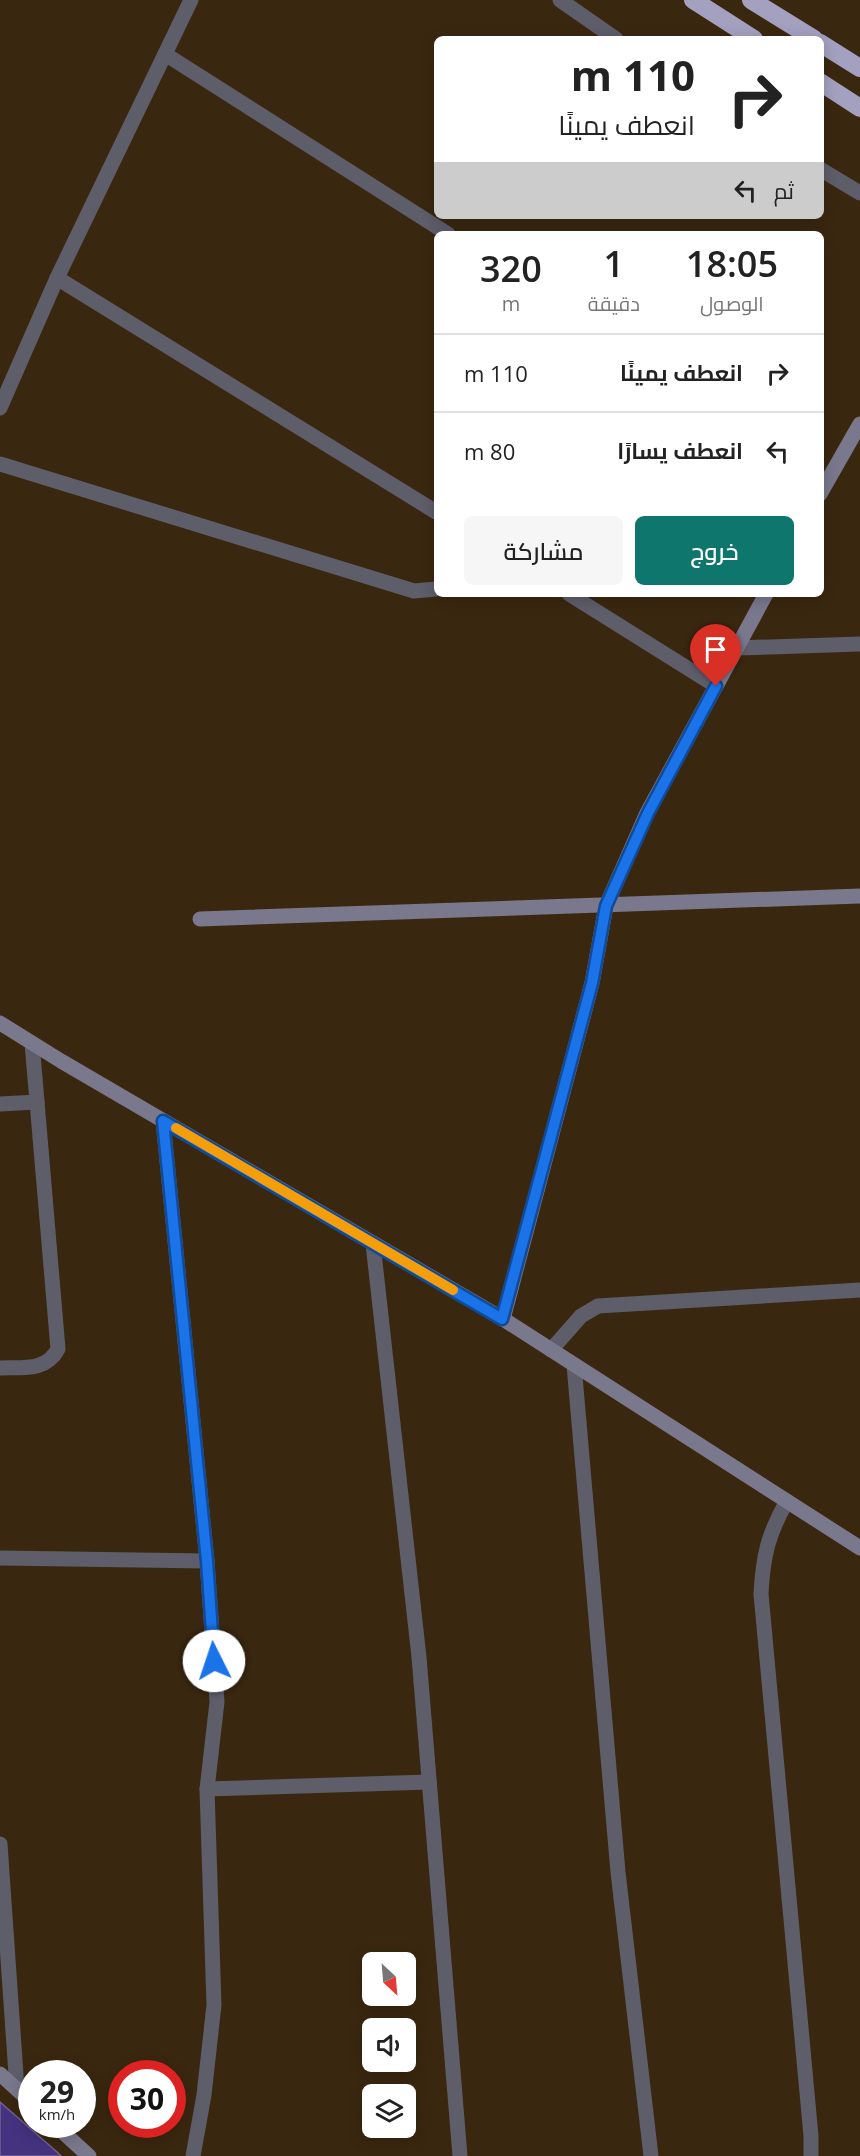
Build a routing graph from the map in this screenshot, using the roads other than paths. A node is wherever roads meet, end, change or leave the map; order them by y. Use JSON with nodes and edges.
{"nodes":[{"id":1,"x":191,"y":0,"type":"edge"},
{"id":2,"x":560,"y":0,"type":"edge"},
{"id":3,"x":693,"y":0,"type":"edge"},
{"id":4,"x":751,"y":0,"type":"edge"},
{"id":5,"x":612,"y":36,"type":"edge"},
{"id":6,"x":749,"y":36,"type":"edge"},
{"id":7,"x":809,"y":36,"type":"edge"},
{"id":8,"x":824,"y":46,"type":"edge"},
{"id":9,"x":165,"y":54,"type":"junction"},
{"id":10,"x":860,"y":68,"type":"edge"},
{"id":11,"x":824,"y":85,"type":"edge"},
{"id":12,"x":860,"y":108,"type":"edge"},
{"id":13,"x":824,"y":171,"type":"edge"},
{"id":14,"x":860,"y":193,"type":"edge"},
{"id":15,"x":443,"y":231,"type":"edge"},
{"id":16,"x":57,"y":278,"type":"junction"},
{"id":17,"x":0,"y":408,"type":"edge"},
{"id":18,"x":860,"y":424,"type":"edge"},
{"id":19,"x":0,"y":464,"type":"edge"},
{"id":20,"x":825,"y":474,"type":"edge"},
{"id":21,"x":434,"y":511,"type":"edge"},
{"id":22,"x":434,"y":588,"type":"edge"},
{"id":23,"x":574,"y":597,"type":"edge"},
{"id":24,"x":764,"y":597,"type":"edge"},
{"id":25,"x":860,"y":644,"type":"edge"},
{"id":26,"x":737,"y":648,"type":"junction"},
{"id":27,"x":716,"y":686,"type":"junction"},
{"id":28,"x":860,"y":896,"type":"edge"},
{"id":29,"x":606,"y":906,"type":"junction"},
{"id":30,"x":200,"y":919,"type":"dead end"},
{"id":31,"x":0,"y":1023,"type":"edge"},
{"id":32,"x":32,"y":1043,"type":"junction"},
{"id":33,"x":37,"y":1102,"type":"junction"},
{"id":34,"x":0,"y":1104,"type":"edge"},
{"id":35,"x":163,"y":1121,"type":"junction"},
{"id":36,"x":373,"y":1244,"type":"junction"},
{"id":37,"x":860,"y":1290,"type":"edge"},
{"id":38,"x":502,"y":1319,"type":"junction"},
{"id":39,"x":551,"y":1350,"type":"junction"},
{"id":40,"x":574,"y":1365,"type":"junction"},
{"id":41,"x":0,"y":1368,"type":"edge"},
{"id":42,"x":787,"y":1501,"type":"junction"},
{"id":43,"x":860,"y":1548,"type":"edge"},
{"id":44,"x":0,"y":1558,"type":"edge"},
{"id":45,"x":207,"y":1561,"type":"junction"},
{"id":46,"x":429,"y":1782,"type":"junction"},
{"id":47,"x":207,"y":1789,"type":"junction"},
{"id":48,"x":0,"y":1844,"type":"edge"},
{"id":49,"x":0,"y":2074,"type":"edge"},
{"id":50,"x":17,"y":2090,"type":"joint"},
{"id":51,"x":69,"y":2138,"type":"edge"},
{"id":52,"x":89,"y":2156,"type":"edge"},
{"id":53,"x":193,"y":2156,"type":"edge"},
{"id":54,"x":460,"y":2156,"type":"edge"},
{"id":55,"x":651,"y":2156,"type":"edge"},
{"id":56,"x":811,"y":2156,"type":"edge"}],
"edges":[{"from":1,"to":9,"type":"street"},
{"from":2,"to":5,"type":"street"},
{"from":3,"to":6,"type":"highway"},
{"from":4,"to":7,"type":"highway"},
{"from":8,"to":10,"type":"highway"},
{"from":9,"to":15,"type":"street"},
{"from":9,"to":16,"type":"street"},
{"from":11,"to":12,"type":"highway"},
{"from":13,"to":14,"type":"street"},
{"from":16,"to":17,"type":"street"},
{"from":16,"to":21,"type":"street"},
{"from":18,"to":20,"type":"street"},
{"from":19,"to":22,"type":"street"},
{"from":23,"to":27,"type":"street"},
{"from":24,"to":26,"type":"street"},
{"from":25,"to":26,"type":"street"},
{"from":26,"to":27,"type":"street"},
{"from":27,"to":29,"type":"street"},
{"from":28,"to":29,"type":"street"},
{"from":29,"to":30,"type":"street"},
{"from":29,"to":38,"type":"street"},
{"from":31,"to":32,"type":"street"},
{"from":32,"to":33,"type":"street"},
{"from":32,"to":35,"type":"street"},
{"from":33,"to":34,"type":"street"},
{"from":33,"to":41,"type":"street"},
{"from":35,"to":36,"type":"street"},
{"from":35,"to":45,"type":"street"},
{"from":36,"to":38,"type":"street"},
{"from":36,"to":46,"type":"street"},
{"from":37,"to":39,"type":"street"},
{"from":38,"to":39,"type":"street"},
{"from":39,"to":40,"type":"street"},
{"from":40,"to":42,"type":"street"},
{"from":40,"to":55,"type":"street"},
{"from":42,"to":43,"type":"street"},
{"from":42,"to":56,"type":"street"},
{"from":44,"to":45,"type":"street"},
{"from":45,"to":47,"type":"street"},
{"from":46,"to":47,"type":"street"},
{"from":46,"to":54,"type":"street"},
{"from":47,"to":53,"type":"street"},
{"from":48,"to":50,"type":"street"},
{"from":49,"to":50,"type":"street"},
{"from":51,"to":52,"type":"street"}]}
